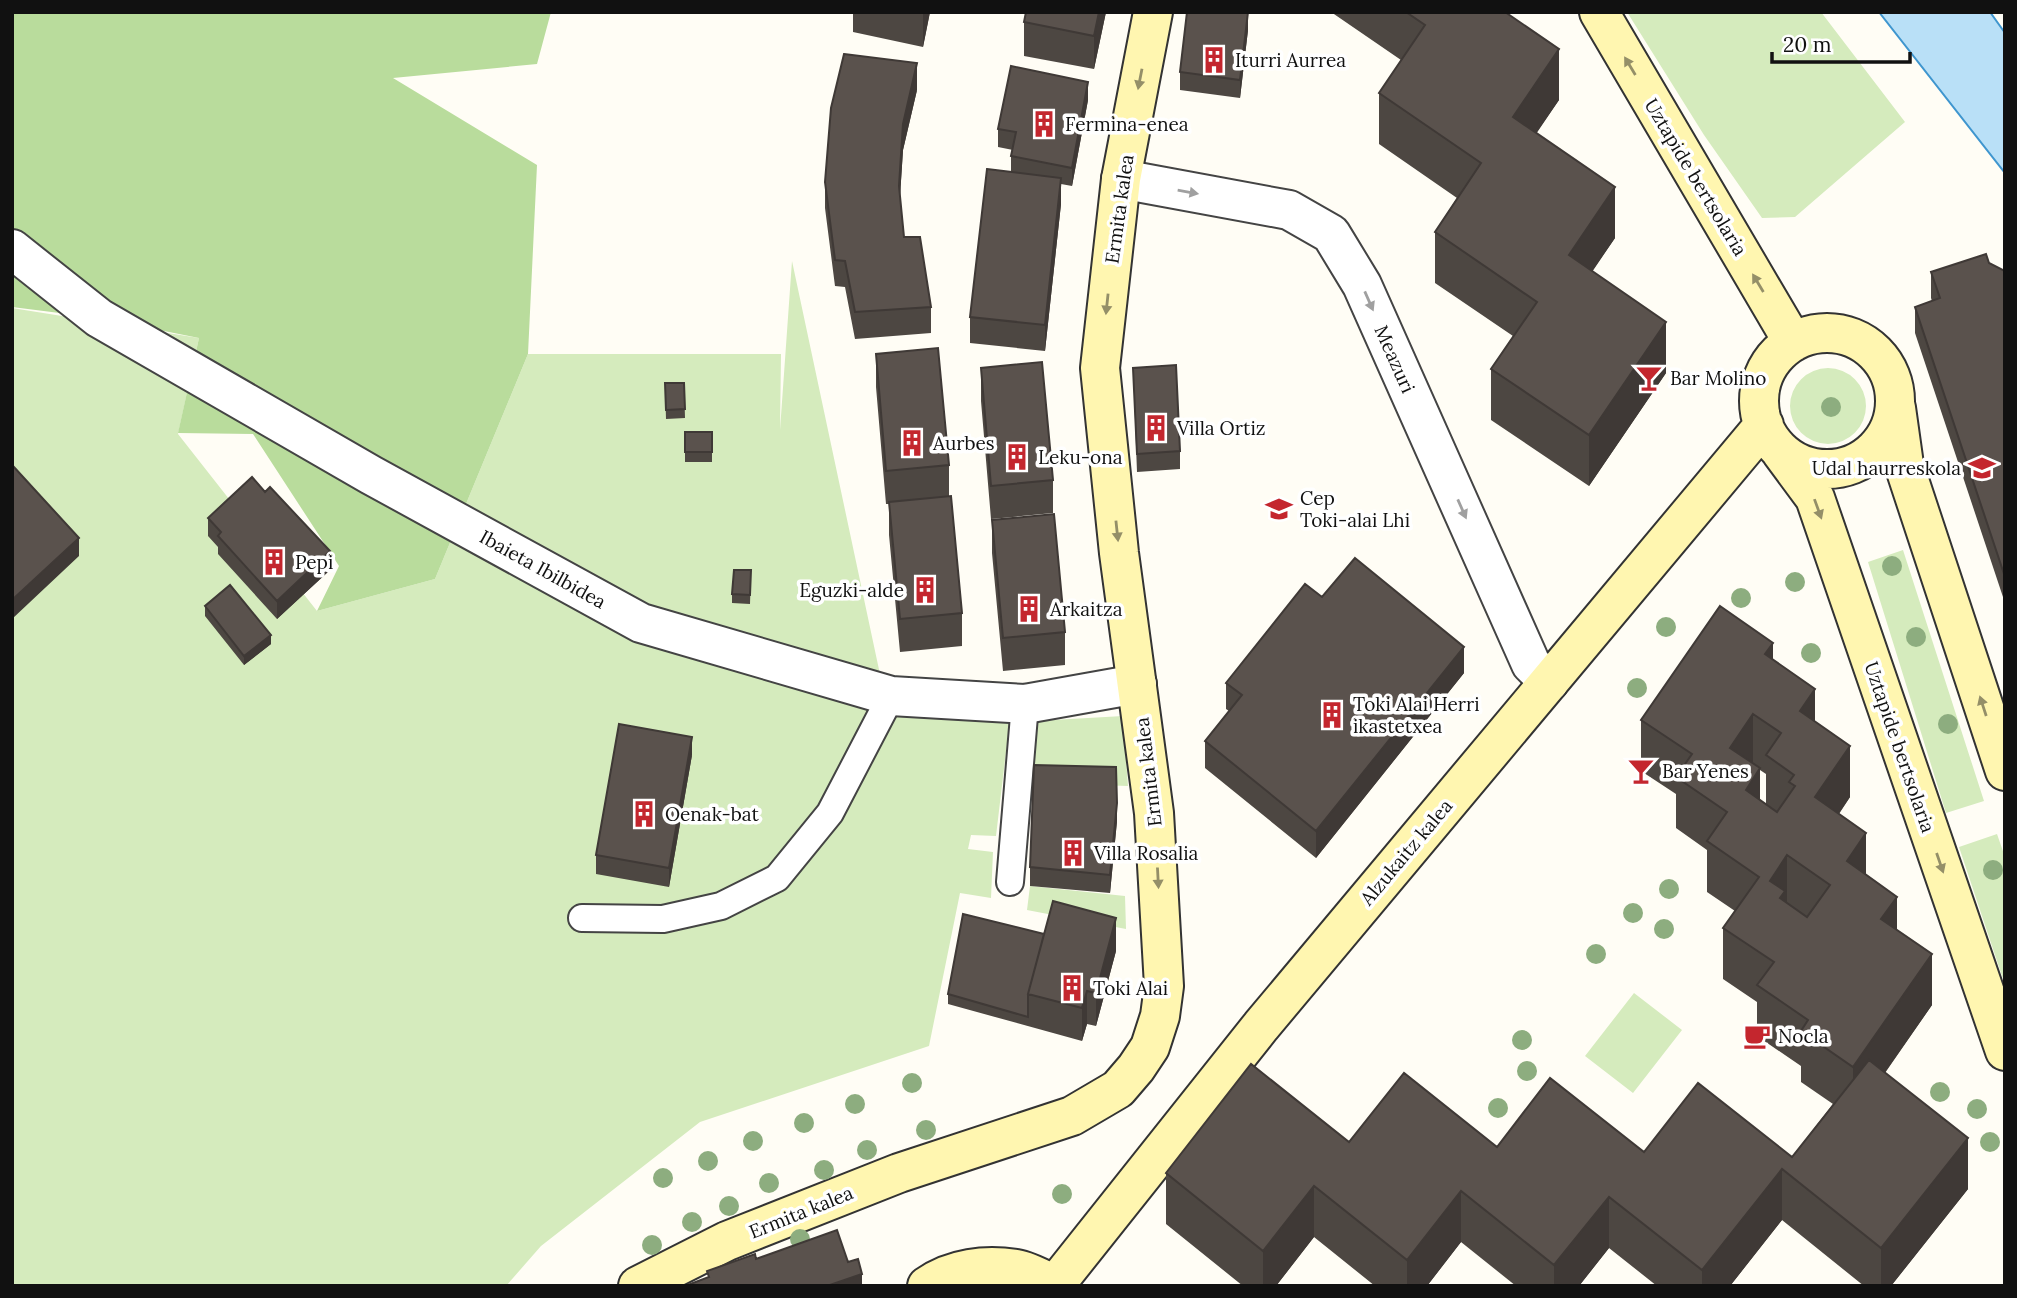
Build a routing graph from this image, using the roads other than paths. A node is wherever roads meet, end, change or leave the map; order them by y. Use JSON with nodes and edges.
{"nodes":[{"id":1,"x":1153,"y":12,"type":"edge"},
{"id":2,"x":1599,"y":12,"type":"edge"},
{"id":3,"x":1121,"y":179,"type":"junction"},
{"id":4,"x":12,"y":249,"type":"edge"},
{"id":5,"x":1793,"y":342,"type":"junction"},
{"id":6,"x":1896,"y":408,"type":"junction"},
{"id":7,"x":1772,"y":439,"type":"junction"},
{"id":8,"x":1549,"y":682,"type":"junction"},
{"id":9,"x":1137,"y":684,"type":"junction"},
{"id":10,"x":891,"y":696,"type":"junction"},
{"id":11,"x":1025,"y":704,"type":"junction"},
{"id":12,"x":2005,"y":771,"type":"edge"},
{"id":13,"x":1010,"y":882,"type":"dead end"},
{"id":14,"x":582,"y":918,"type":"dead end"},
{"id":15,"x":2005,"y":1051,"type":"edge"},
{"id":16,"x":1055,"y":1285,"type":"edge"},
{"id":17,"x":638,"y":1286,"type":"edge"},
{"id":18,"x":927,"y":1286,"type":"edge"}],
"edges":[{"from":1,"to":3,"type":"street","name":"Ermita kalea","one_way":true},
{"from":5,"to":2,"type":"street","name":"Uztapide bertsolaria","one_way":true},
{"from":3,"to":8,"type":"street","name":"Meazuri","one_way":true},
{"from":3,"to":9,"type":"street","name":"Ermita kalea","one_way":true},
{"from":4,"to":10,"type":"street","name":"Ibaieta Ibilbidea"},
{"from":5,"to":6,"type":"street"},
{"from":5,"to":7,"type":"street"},
{"from":6,"to":7,"type":"street"},
{"from":12,"to":6,"type":"street","one_way":true},
{"from":7,"to":8,"type":"street","name":"Alzukaitz kalea"},
{"from":7,"to":15,"type":"street","name":"Uztapide bertsolaria","one_way":true},
{"from":8,"to":16,"type":"street","name":"Alzukaitz kalea"},
{"from":9,"to":11,"type":"street","name":"Ibaieta Ibilbidea"},
{"from":9,"to":17,"type":"street","name":"Ermita kalea","one_way":true},
{"from":10,"to":11,"type":"street","name":"Ibaieta Ibilbidea"},
{"from":10,"to":14,"type":"lane"},
{"from":11,"to":13,"type":"lane"},
{"from":16,"to":18,"type":"street"}]}
